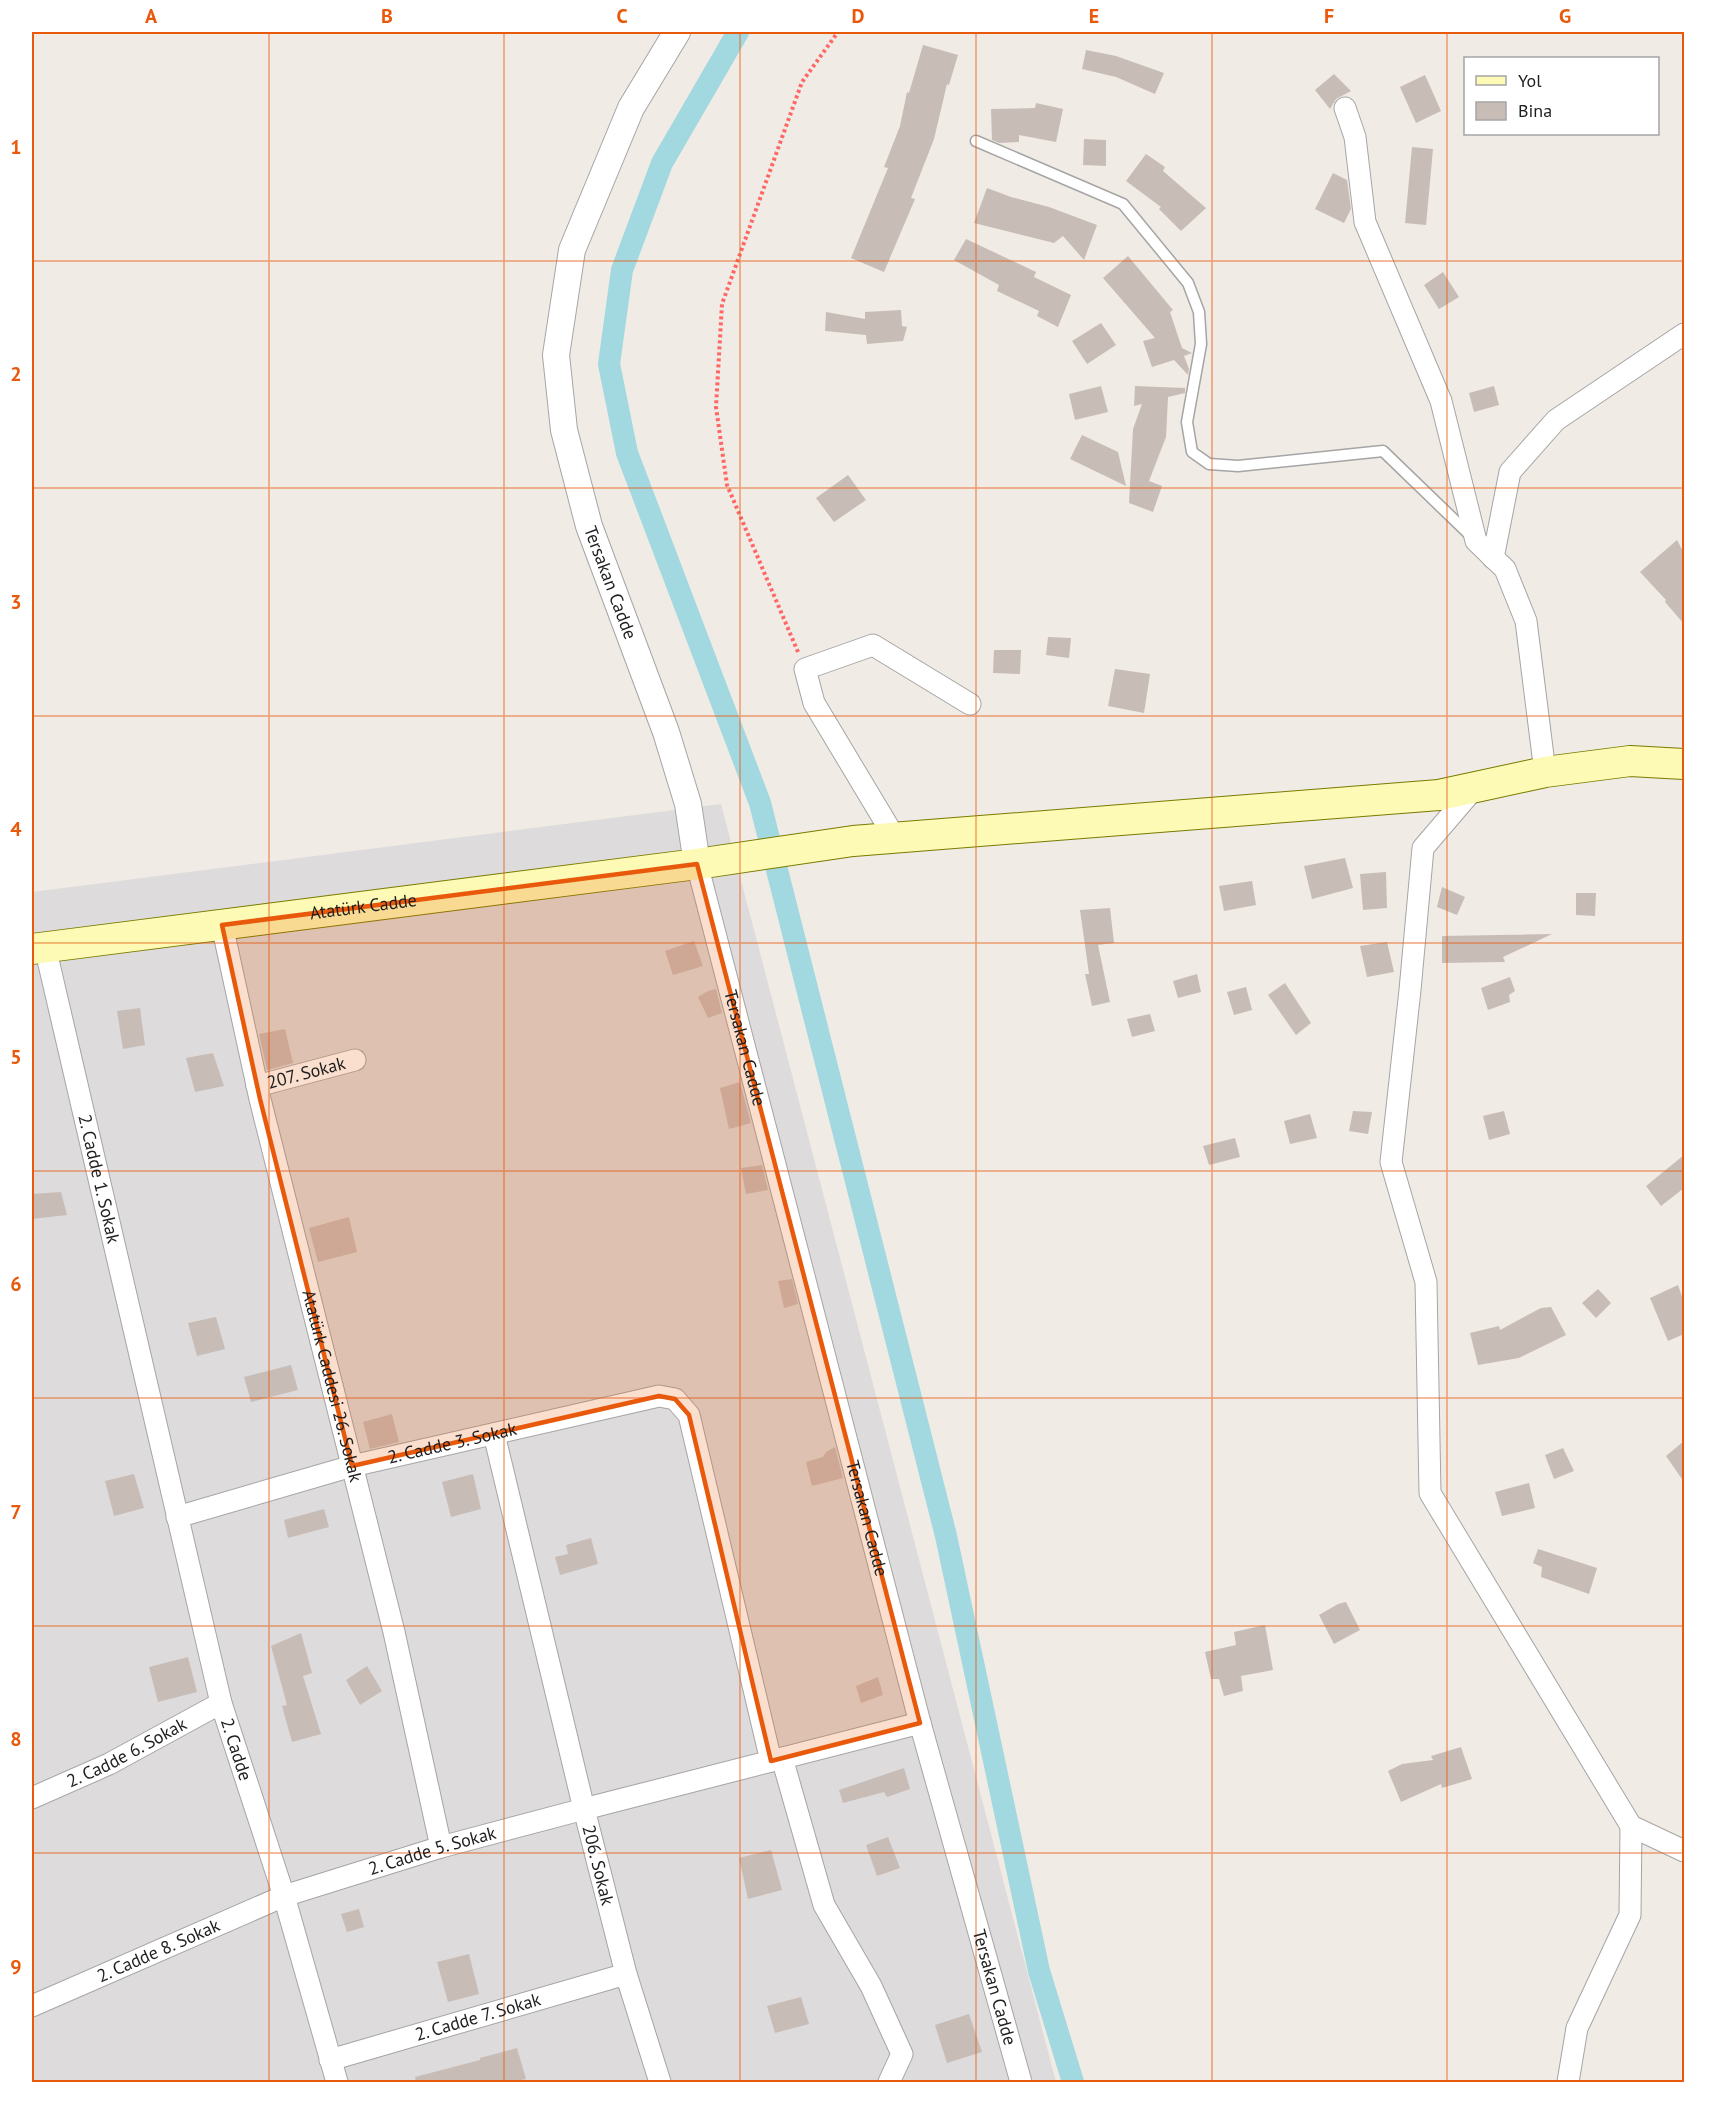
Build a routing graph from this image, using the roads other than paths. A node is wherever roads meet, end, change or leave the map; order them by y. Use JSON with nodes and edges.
{"nodes":[{"id":1,"x":677,"y":32,"type":"edge"},
{"id":2,"x":1345,"y":108,"type":"dead end"},
{"id":3,"x":976,"y":141,"type":"dead end"},
{"id":4,"x":1684,"y":334,"type":"edge"},
{"id":5,"x":1476,"y":541,"type":"junction"},
{"id":6,"x":1493,"y":558,"type":"junction"},
{"id":7,"x":970,"y":704,"type":"dead end"},
{"id":8,"x":1684,"y":764,"type":"edge"},
{"id":9,"x":1545,"y":772,"type":"junction"},
{"id":10,"x":1478,"y":785,"type":"junction"},
{"id":11,"x":895,"y":838,"type":"junction"},
{"id":12,"x":697,"y":864,"type":"junction"},
{"id":13,"x":222,"y":925,"type":"junction"},
{"id":14,"x":38,"y":948,"type":"edge"},
{"id":15,"x":356,"y":1060,"type":"dead end"},
{"id":16,"x":257,"y":1086,"type":"junction"},
{"id":17,"x":153,"y":1412,"type":"joint"},
{"id":18,"x":494,"y":1434,"type":"junction"},
{"id":19,"x":352,"y":1466,"type":"junction"},
{"id":20,"x":177,"y":1517,"type":"junction"},
{"id":21,"x":221,"y":1703,"type":"junction"},
{"id":22,"x":921,"y":1723,"type":"junction"},
{"id":23,"x":776,"y":1759,"type":"junction"},
{"id":24,"x":32,"y":1798,"type":"edge"},
{"id":25,"x":584,"y":1809,"type":"junction"},
{"id":26,"x":1631,"y":1826,"type":"junction"},
{"id":27,"x":441,"y":1847,"type":"junction"},
{"id":28,"x":1684,"y":1851,"type":"edge"},
{"id":29,"x":284,"y":1896,"type":"junction"},
{"id":30,"x":626,"y":1974,"type":"junction"},
{"id":31,"x":32,"y":2006,"type":"edge"},
{"id":32,"x":330,"y":2060,"type":"junction"},
{"id":33,"x":337,"y":2082,"type":"edge"},
{"id":34,"x":660,"y":2082,"type":"edge"},
{"id":35,"x":889,"y":2082,"type":"edge"},
{"id":36,"x":1021,"y":2082,"type":"edge"},
{"id":37,"x":1568,"y":2082,"type":"edge"}],
"edges":[{"from":1,"to":12,"type":"street","name":"Tersakan Cadde"},
{"from":2,"to":5,"type":"street"},
{"from":3,"to":5,"type":"lane"},
{"from":4,"to":6,"type":"street"},
{"from":5,"to":6,"type":"street"},
{"from":6,"to":9,"type":"street"},
{"from":7,"to":11,"type":"street"},
{"from":8,"to":9,"type":"main road","name":"Atatürk Cadde"},
{"from":9,"to":10,"type":"main road","name":"Atatürk Cadde"},
{"from":10,"to":11,"type":"main road","name":"Atatürk Cadde"},
{"from":10,"to":26,"type":"street"},
{"from":11,"to":12,"type":"main road","name":"Atatürk Cadde"},
{"from":12,"to":13,"type":"main road","name":"Atatürk Cadde"},
{"from":12,"to":22,"type":"street","name":"Tersakan Cadde"},
{"from":13,"to":14,"type":"main road","name":"Atatürk Cadde"},
{"from":13,"to":16,"type":"street","name":"Atatürk Caddesi 26. Sokak"},
{"from":14,"to":17,"type":"street","name":"2. Cadde 1. Sokak"},
{"from":15,"to":16,"type":"street","name":"207. Sokak"},
{"from":16,"to":19,"type":"street","name":"Atatürk Caddesi 26. Sokak"},
{"from":17,"to":20,"type":"street","name":"2. Cadde"},
{"from":18,"to":19,"type":"street","name":"2. Cadde 3. Sokak"},
{"from":18,"to":23,"type":"street","name":"2. Cadde 3. Sokak"},
{"from":18,"to":25,"type":"street"},
{"from":19,"to":20,"type":"street","name":"2. Cadde 3. Sokak"},
{"from":19,"to":27,"type":"street","name":"Atatürk Caddesi 26. Sokak"},
{"from":20,"to":21,"type":"street","name":"2. Cadde"},
{"from":21,"to":24,"type":"street","name":"2. Cadde 6. Sokak"},
{"from":21,"to":29,"type":"street","name":"2. Cadde"},
{"from":22,"to":23,"type":"street","name":"206. Sokak"},
{"from":22,"to":36,"type":"street","name":"Tersakan Cadde"},
{"from":23,"to":25,"type":"street","name":"206. Sokak"},
{"from":23,"to":35,"type":"street"},
{"from":25,"to":27,"type":"street","name":"2. Cadde 5. Sokak"},
{"from":25,"to":30,"type":"street","name":"206. Sokak"},
{"from":26,"to":28,"type":"street"},
{"from":26,"to":37,"type":"street"},
{"from":27,"to":29,"type":"street","name":"2. Cadde 5. Sokak"},
{"from":29,"to":31,"type":"street","name":"2. Cadde 8. Sokak"},
{"from":29,"to":32,"type":"street","name":"2. Cadde"},
{"from":30,"to":32,"type":"street","name":"2. Cadde 7. Sokak"},
{"from":30,"to":34,"type":"street","name":"206. Sokak"},
{"from":32,"to":33,"type":"street","name":"2. Cadde"}]}
